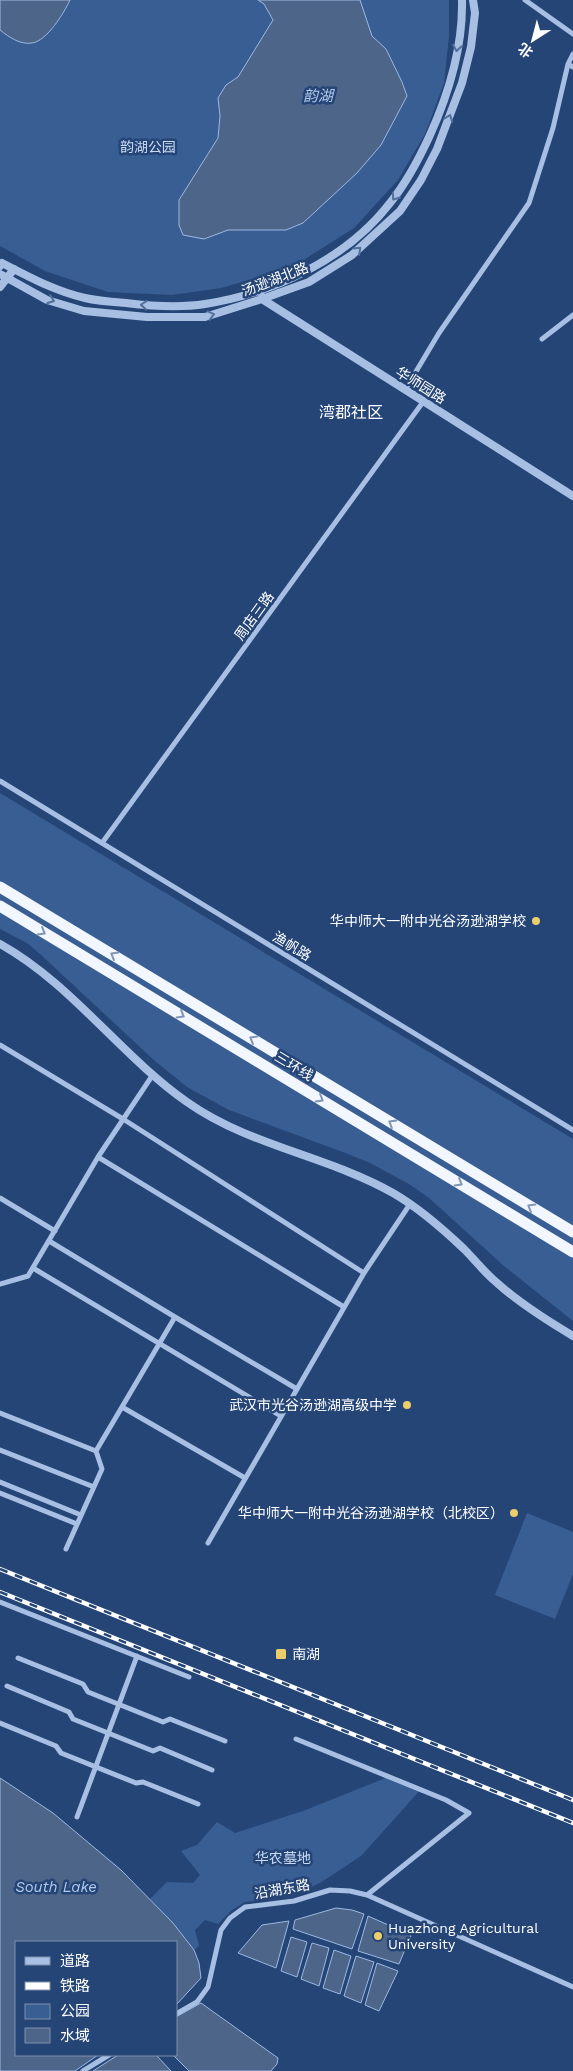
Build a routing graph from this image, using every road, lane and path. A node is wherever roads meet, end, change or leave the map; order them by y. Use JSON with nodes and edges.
{"nodes":[{"id":1,"x":462,"y":0,"type":"edge"},
{"id":2,"x":473,"y":0,"type":"edge"},
{"id":3,"x":525,"y":0,"type":"edge"},
{"id":4,"x":573,"y":34,"type":"edge"},
{"id":5,"x":573,"y":54,"type":"edge"},
{"id":6,"x":571,"y":66,"type":"edge"},
{"id":7,"x":1,"y":263,"type":"edge"},
{"id":8,"x":14,"y":269,"type":"junction"},
{"id":9,"x":0,"y":274,"type":"edge"},
{"id":10,"x":8,"y":278,"type":"junction"},
{"id":11,"x":0,"y":287,"type":"edge"},
{"id":12,"x":260,"y":290,"type":"junction"},
{"id":13,"x":262,"y":299,"type":"junction"},
{"id":14,"x":573,"y":315,"type":"edge"},
{"id":15,"x":542,"y":339,"type":"dead end"},
{"id":16,"x":405,"y":390,"type":"junction"},
{"id":17,"x":424,"y":402,"type":"junction"},
{"id":18,"x":573,"y":496,"type":"edge"},
{"id":19,"x":0,"y":781,"type":"edge"},
{"id":20,"x":102,"y":843,"type":"junction"},
{"id":21,"x":0,"y":887,"type":"edge"},
{"id":22,"x":0,"y":906,"type":"edge"},
{"id":23,"x":0,"y":944,"type":"edge"},
{"id":24,"x":0,"y":1045,"type":"edge"},
{"id":25,"x":152,"y":1076,"type":"junction"},
{"id":26,"x":123,"y":1119,"type":"junction"},
{"id":27,"x":573,"y":1130,"type":"edge"},
{"id":28,"x":98,"y":1158,"type":"junction"},
{"id":29,"x":0,"y":1198,"type":"edge"},
{"id":30,"x":410,"y":1204,"type":"junction"},
{"id":31,"x":54,"y":1231,"type":"junction"},
{"id":32,"x":573,"y":1232,"type":"edge"},
{"id":33,"x":48,"y":1241,"type":"junction"},
{"id":34,"x":573,"y":1252,"type":"edge"},
{"id":35,"x":33,"y":1268,"type":"junction"},
{"id":36,"x":364,"y":1273,"type":"junction"},
{"id":37,"x":0,"y":1284,"type":"edge"},
{"id":38,"x":344,"y":1307,"type":"junction"},
{"id":39,"x":175,"y":1317,"type":"junction"},
{"id":40,"x":573,"y":1336,"type":"edge"},
{"id":41,"x":159,"y":1343,"type":"junction"},
{"id":42,"x":297,"y":1389,"type":"junction"},
{"id":43,"x":122,"y":1407,"type":"junction"},
{"id":44,"x":0,"y":1413,"type":"edge"},
{"id":45,"x":281,"y":1416,"type":"junction"},
{"id":46,"x":0,"y":1450,"type":"edge"},
{"id":47,"x":96,"y":1451,"type":"junction"},
{"id":48,"x":245,"y":1478,"type":"junction"},
{"id":49,"x":0,"y":1482,"type":"edge"},
{"id":50,"x":94,"y":1487,"type":"junction"},
{"id":51,"x":0,"y":1493,"type":"edge"},
{"id":52,"x":81,"y":1515,"type":"junction"},
{"id":53,"x":77,"y":1524,"type":"junction"},
{"id":54,"x":208,"y":1542,"type":"dead end"},
{"id":55,"x":66,"y":1549,"type":"dead end"},
{"id":56,"x":0,"y":1602,"type":"edge"},
{"id":57,"x":137,"y":1656,"type":"junction"},
{"id":58,"x":18,"y":1658,"type":"dead end"},
{"id":59,"x":189,"y":1677,"type":"dead end"},
{"id":60,"x":7,"y":1686,"type":"dead end"},
{"id":61,"x":119,"y":1705,"type":"junction"},
{"id":62,"x":0,"y":1723,"type":"edge"},
{"id":63,"x":109,"y":1733,"type":"junction"},
{"id":64,"x":296,"y":1739,"type":"dead end"},
{"id":65,"x":225,"y":1741,"type":"dead end"},
{"id":66,"x":96,"y":1767,"type":"junction"},
{"id":67,"x":212,"y":1770,"type":"dead end"},
{"id":68,"x":198,"y":1804,"type":"dead end"},
{"id":69,"x":77,"y":1817,"type":"dead end"},
{"id":70,"x":367,"y":1894,"type":"junction"},
{"id":71,"x":573,"y":1987,"type":"edge"},
{"id":72,"x":178,"y":2013,"type":"edge"},
{"id":73,"x":107,"y":2056,"type":"edge"},
{"id":74,"x":83,"y":2071,"type":"edge"}],
"edges":[{"from":1,"to":12,"type":"street","name":"汤逊湖北路","one_way":true},
{"from":13,"to":2,"type":"street","name":"汤逊湖北路","one_way":true},
{"from":3,"to":4,"type":"street"},
{"from":5,"to":6,"type":"street"},
{"from":6,"to":16,"type":"street"},
{"from":7,"to":8,"type":"street","name":"汤逊湖北路"},
{"from":8,"to":10,"type":"street"},
{"from":12,"to":8,"type":"street","name":"汤逊湖北路","one_way":true},
{"from":9,"to":10,"type":"street","name":"汤逊湖北路"},
{"from":10,"to":11,"type":"street"},
{"from":10,"to":13,"type":"street","name":"汤逊湖北路","one_way":true},
{"from":12,"to":13,"type":"street"},
{"from":13,"to":16,"type":"street","name":"华师园路"},
{"from":14,"to":15,"type":"street"},
{"from":16,"to":17,"type":"street","name":"华师园路"},
{"from":17,"to":18,"type":"street","name":"华师园路"},
{"from":17,"to":20,"type":"street","name":"周店三路"},
{"from":19,"to":20,"type":"street","name":"渔帆路"},
{"from":20,"to":27,"type":"street","name":"渔帆路"},
{"from":32,"to":21,"type":"highway","name":"三环线","one_way":true},
{"from":22,"to":34,"type":"highway","name":"三环线","one_way":true},
{"from":23,"to":25,"type":"street"},
{"from":24,"to":26,"type":"street"},
{"from":25,"to":26,"type":"street"},
{"from":25,"to":30,"type":"street"},
{"from":26,"to":28,"type":"street"},
{"from":26,"to":36,"type":"street"},
{"from":28,"to":31,"type":"street"},
{"from":28,"to":38,"type":"street"},
{"from":29,"to":31,"type":"street"},
{"from":30,"to":36,"type":"street"},
{"from":30,"to":40,"type":"street"},
{"from":31,"to":33,"type":"street"},
{"from":33,"to":35,"type":"street"},
{"from":33,"to":39,"type":"street"},
{"from":35,"to":37,"type":"street"},
{"from":35,"to":41,"type":"street"},
{"from":36,"to":38,"type":"street"},
{"from":38,"to":42,"type":"street"},
{"from":39,"to":41,"type":"street"},
{"from":39,"to":42,"type":"street"},
{"from":41,"to":43,"type":"street"},
{"from":41,"to":45,"type":"street"},
{"from":42,"to":45,"type":"street"},
{"from":43,"to":47,"type":"street"},
{"from":43,"to":48,"type":"street"},
{"from":44,"to":47,"type":"street"},
{"from":45,"to":48,"type":"street"},
{"from":46,"to":50,"type":"street"},
{"from":47,"to":50,"type":"street"},
{"from":48,"to":54,"type":"street"},
{"from":49,"to":52,"type":"street"},
{"from":50,"to":52,"type":"street"},
{"from":51,"to":53,"type":"street"},
{"from":52,"to":53,"type":"street"},
{"from":53,"to":55,"type":"street"},
{"from":56,"to":57,"type":"street"},
{"from":57,"to":59,"type":"street"},
{"from":57,"to":61,"type":"street"},
{"from":58,"to":61,"type":"street"},
{"from":60,"to":63,"type":"street"},
{"from":61,"to":63,"type":"street"},
{"from":61,"to":65,"type":"street"},
{"from":62,"to":66,"type":"street"},
{"from":63,"to":66,"type":"street"},
{"from":63,"to":67,"type":"street"},
{"from":64,"to":70,"type":"street"},
{"from":66,"to":68,"type":"street"},
{"from":66,"to":69,"type":"street"},
{"from":70,"to":71,"type":"street","name":"沿湖东路"},
{"from":70,"to":72,"type":"street","name":"沿湖东路"},
{"from":73,"to":74,"type":"street"}]}
